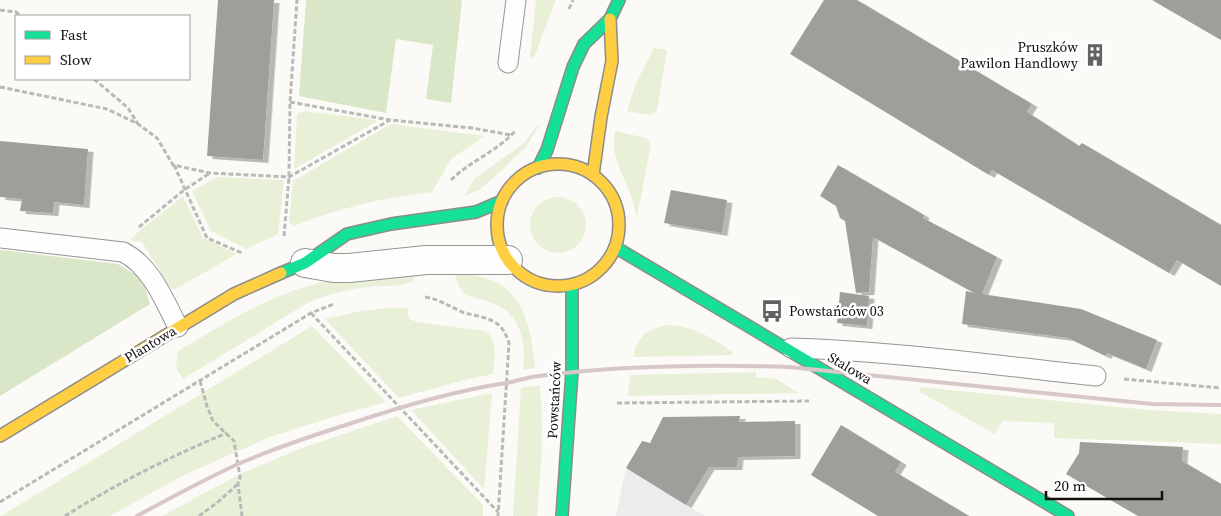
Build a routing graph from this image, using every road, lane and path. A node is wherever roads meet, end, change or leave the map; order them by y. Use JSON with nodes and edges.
{"nodes":[{"id":1,"x":297,"y":0,"type":"edge"},
{"id":2,"x":516,"y":0,"type":"edge"},
{"id":3,"x":573,"y":0,"type":"edge"},
{"id":4,"x":618,"y":0,"type":"edge"},
{"id":5,"x":0,"y":10,"type":"edge"},
{"id":6,"x":20,"y":15,"type":"edge"},
{"id":7,"x":566,"y":17,"type":"dead end"},
{"id":8,"x":610,"y":19,"type":"junction"},
{"id":9,"x":508,"y":63,"type":"dead end"},
{"id":10,"x":95,"y":80,"type":"edge"},
{"id":11,"x":0,"y":87,"type":"edge"},
{"id":12,"x":290,"y":102,"type":"junction"},
{"id":13,"x":390,"y":120,"type":"junction"},
{"id":14,"x":138,"y":124,"type":"junction"},
{"id":15,"x":518,"y":127,"type":"dead end"},
{"id":16,"x":512,"y":135,"type":"junction"},
{"id":17,"x":173,"y":165,"type":"junction"},
{"id":18,"x":538,"y":168,"type":"junction"},
{"id":19,"x":210,"y":173,"type":"junction"},
{"id":20,"x":593,"y":175,"type":"junction"},
{"id":21,"x":289,"y":177,"type":"junction"},
{"id":22,"x":447,"y":184,"type":"dead end"},
{"id":23,"x":184,"y":190,"type":"junction"},
{"id":24,"x":502,"y":201,"type":"junction"},
{"id":25,"x":0,"y":238,"type":"edge"},
{"id":26,"x":284,"y":239,"type":"dead end"},
{"id":27,"x":615,"y":247,"type":"junction"},
{"id":28,"x":116,"y":251,"type":"junction"},
{"id":29,"x":248,"y":255,"type":"dead end"},
{"id":30,"x":508,"y":260,"type":"junction"},
{"id":31,"x":305,"y":263,"type":"junction"},
{"id":32,"x":572,"y":285,"type":"junction"},
{"id":33,"x":441,"y":301,"type":"dead end"},
{"id":34,"x":178,"y":327,"type":"junction"},
{"id":35,"x":788,"y":348,"type":"junction"},
{"id":36,"x":1096,"y":376,"type":"joint"},
{"id":37,"x":200,"y":381,"type":"junction"},
{"id":38,"x":1221,"y":388,"type":"edge"},
{"id":39,"x":816,"y":400,"type":"dead end"},
{"id":40,"x":617,"y":403,"type":"dead end"},
{"id":41,"x":227,"y":433,"type":"junction"},
{"id":42,"x":0,"y":436,"type":"edge"},
{"id":43,"x":238,"y":484,"type":"junction"},
{"id":44,"x":0,"y":502,"type":"edge"},
{"id":45,"x":498,"y":514,"type":"edge"},
{"id":46,"x":65,"y":516,"type":"edge"},
{"id":47,"x":199,"y":516,"type":"edge"},
{"id":48,"x":242,"y":516,"type":"edge"},
{"id":49,"x":562,"y":516,"type":"edge"},
{"id":50,"x":1068,"y":516,"type":"edge"}],
"edges":[{"from":1,"to":12,"type":"path"},
{"from":2,"to":9,"type":"lane"},
{"from":3,"to":7,"type":"path"},
{"from":4,"to":8,"type":"street"},
{"from":5,"to":6,"type":"path"},
{"from":8,"to":18,"type":"street"},
{"from":8,"to":20,"type":"street"},
{"from":10,"to":14,"type":"path"},
{"from":11,"to":14,"type":"path"},
{"from":12,"to":13,"type":"path"},
{"from":12,"to":21,"type":"path"},
{"from":13,"to":16,"type":"path"},
{"from":13,"to":21,"type":"path"},
{"from":14,"to":17,"type":"path"},
{"from":15,"to":16,"type":"path"},
{"from":16,"to":22,"type":"path"},
{"from":17,"to":19,"type":"path"},
{"from":17,"to":23,"type":"path"},
{"from":18,"to":20,"type":"street"},
{"from":18,"to":24,"type":"street"},
{"from":19,"to":21,"type":"path"},
{"from":19,"to":23,"type":"path"},
{"from":20,"to":27,"type":"street"},
{"from":21,"to":26,"type":"path"},
{"from":23,"to":28,"type":"path"},
{"from":23,"to":29,"type":"path"},
{"from":24,"to":30,"type":"street"},
{"from":24,"to":31,"type":"street","name":"Plantowa"},
{"from":25,"to":28,"type":"lane"},
{"from":27,"to":32,"type":"street"},
{"from":27,"to":35,"type":"street","name":"Stalowa"},
{"from":28,"to":34,"type":"lane"},
{"from":30,"to":31,"type":"street"},
{"from":30,"to":32,"type":"street"},
{"from":31,"to":34,"type":"street","name":"Plantowa"},
{"from":32,"to":49,"type":"street","name":"Powstańców"},
{"from":33,"to":45,"type":"path"},
{"from":34,"to":42,"type":"street","name":"Plantowa"},
{"from":35,"to":36,"type":"lane"},
{"from":35,"to":50,"type":"street","name":"Stalowa"},
{"from":36,"to":38,"type":"path"},
{"from":37,"to":41,"type":"path"},
{"from":37,"to":44,"type":"path"},
{"from":37,"to":45,"type":"path"},
{"from":39,"to":40,"type":"path"},
{"from":41,"to":43,"type":"path"},
{"from":41,"to":46,"type":"path"},
{"from":43,"to":47,"type":"path"},
{"from":43,"to":48,"type":"path"}]}
